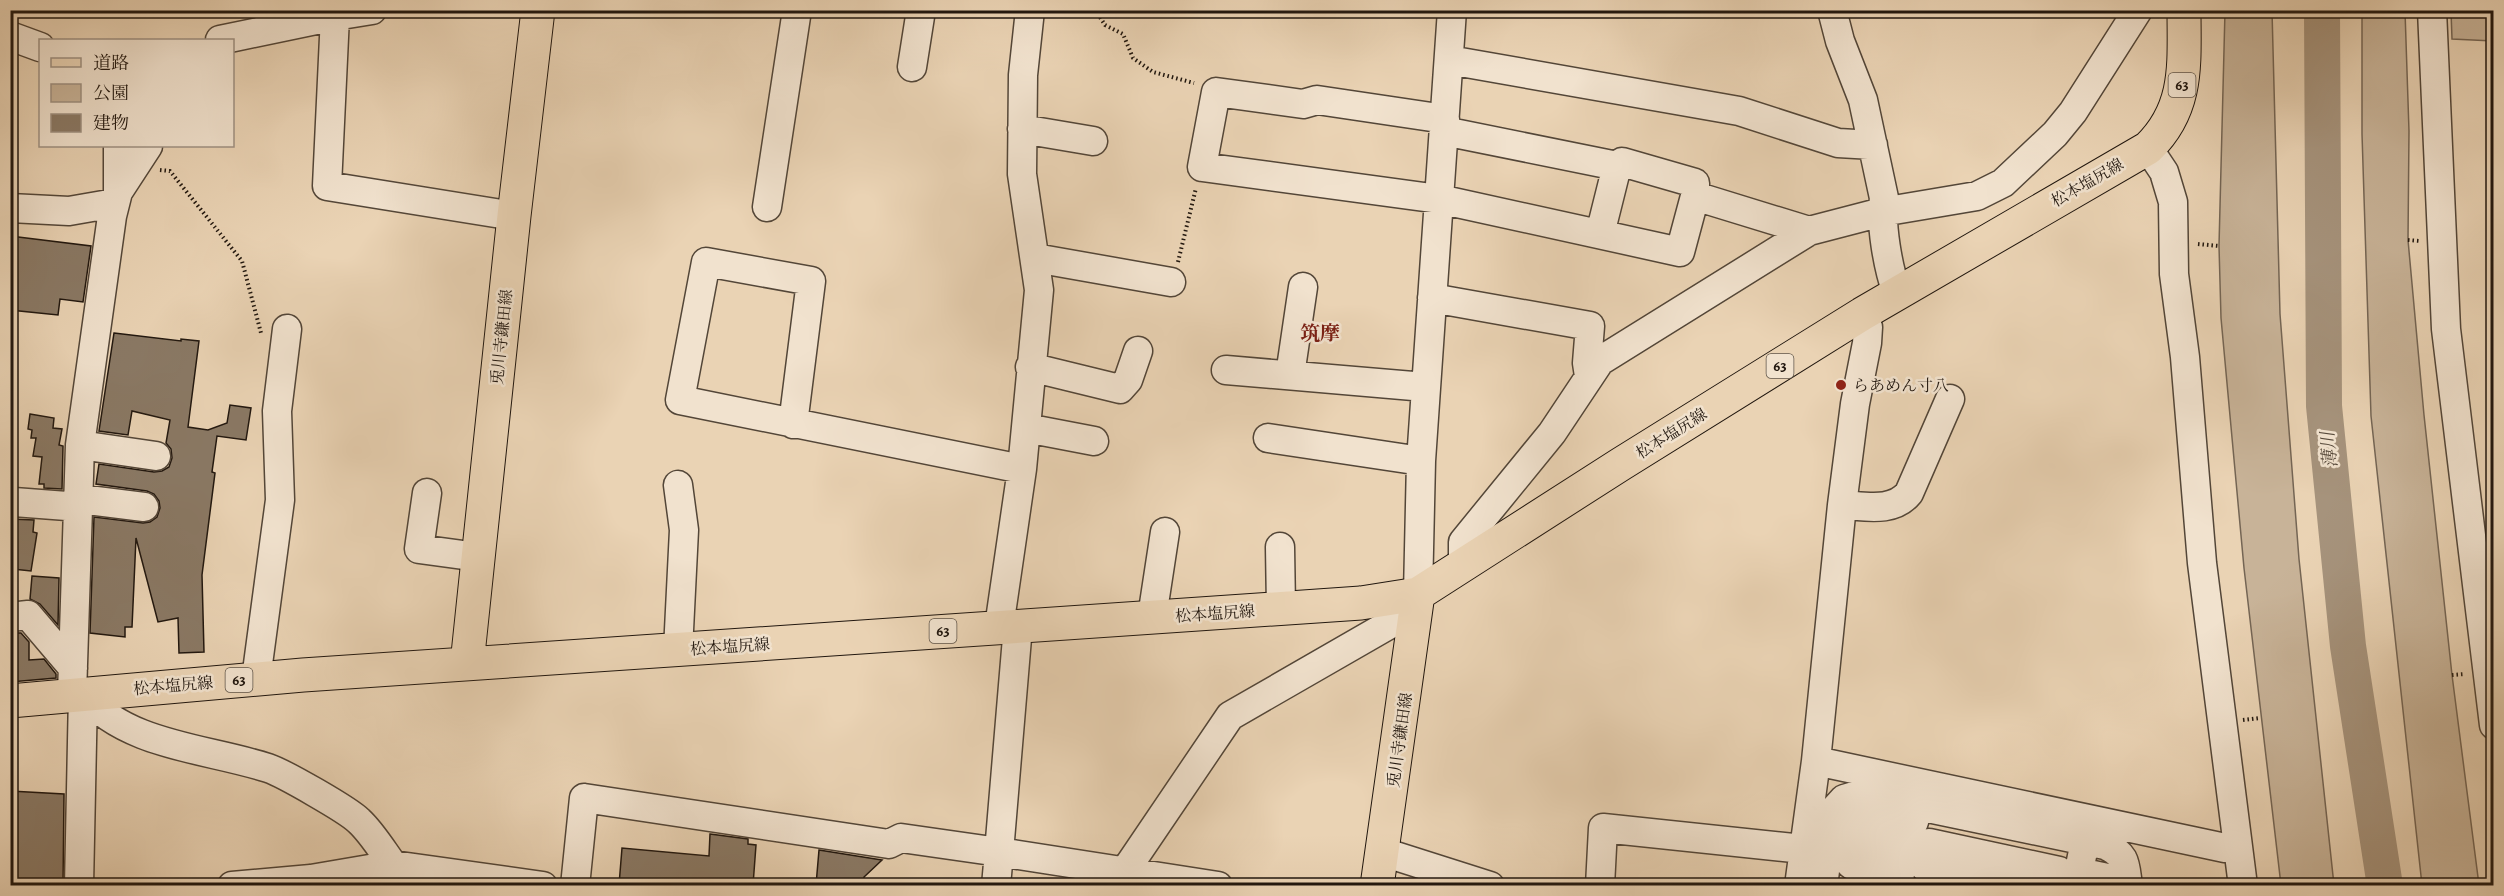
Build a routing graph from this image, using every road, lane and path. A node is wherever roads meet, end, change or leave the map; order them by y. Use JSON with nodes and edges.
{"nodes":[{"id":1,"x":372,"y":10,"type":"edge"},
{"id":2,"x":538,"y":10,"type":"edge"},
{"id":3,"x":796,"y":10,"type":"edge"},
{"id":4,"x":921,"y":10,"type":"edge"},
{"id":5,"x":1030,"y":10,"type":"edge"},
{"id":6,"x":1095,"y":10,"type":"edge"},
{"id":7,"x":1452,"y":10,"type":"edge"},
{"id":8,"x":1832,"y":10,"type":"edge"},
{"id":9,"x":2184,"y":10,"type":"edge"},
{"id":10,"x":2432,"y":10,"type":"edge"},
{"id":11,"x":2128,"y":13,"type":"edge"},
{"id":12,"x":335,"y":16,"type":"junction"},
{"id":13,"x":245,"y":34,"type":"edge"},
{"id":14,"x":10,"y":36,"type":"edge"},
{"id":15,"x":224,"y":39,"type":"edge"},
{"id":16,"x":39,"y":47,"type":"edge"},
{"id":17,"x":1449,"y":60,"type":"junction"},
{"id":18,"x":912,"y":67,"type":"dead end"},
{"id":19,"x":1216,"y":92,"type":"junction"},
{"id":20,"x":1444,"y":125,"type":"junction"},
{"id":21,"x":1022,"y":129,"type":"junction"},
{"id":22,"x":1093,"y":141,"type":"dead end"},
{"id":23,"x":1873,"y":145,"type":"junction"},
{"id":24,"x":118,"y":147,"type":"edge"},
{"id":25,"x":147,"y":147,"type":"edge"},
{"id":26,"x":2148,"y":148,"type":"junction"},
{"id":27,"x":1617,"y":166,"type":"junction"},
{"id":28,"x":1202,"y":167,"type":"junction"},
{"id":29,"x":122,"y":188,"type":"junction"},
{"id":30,"x":1695,"y":196,"type":"junction"},
{"id":31,"x":1438,"y":199,"type":"junction"},
{"id":32,"x":767,"y":207,"type":"dead end"},
{"id":33,"x":10,"y":208,"type":"edge"},
{"id":34,"x":1882,"y":212,"type":"junction"},
{"id":35,"x":514,"y":216,"type":"junction"},
{"id":36,"x":1809,"y":231,"type":"junction"},
{"id":37,"x":1600,"y":234,"type":"junction"},
{"id":38,"x":2194,"y":245,"type":"dead end"},
{"id":39,"x":2219,"y":246,"type":"dead end"},
{"id":40,"x":1035,"y":258,"type":"junction"},
{"id":41,"x":1171,"y":282,"type":"joint"},
{"id":42,"x":1897,"y":293,"type":"junction"},
{"id":43,"x":1432,"y":298,"type":"junction"},
{"id":44,"x":1308,"y":302,"type":"dead end"},
{"id":45,"x":1862,"y":314,"type":"junction"},
{"id":46,"x":275,"y":334,"type":"joint"},
{"id":47,"x":1138,"y":351,"type":"dead end"},
{"id":48,"x":1030,"y":368,"type":"junction"},
{"id":49,"x":1226,"y":370,"type":"dead end"},
{"id":50,"x":1290,"y":375,"type":"junction"},
{"id":51,"x":1589,"y":376,"type":"junction"},
{"id":52,"x":1425,"y":387,"type":"junction"},
{"id":53,"x":1950,"y":399,"type":"dead end"},
{"id":54,"x":793,"y":424,"type":"junction"},
{"id":55,"x":1026,"y":429,"type":"junction"},
{"id":56,"x":1094,"y":441,"type":"dead end"},
{"id":57,"x":80,"y":445,"type":"junction"},
{"id":58,"x":1280,"y":447,"type":"dead end"},
{"id":59,"x":156,"y":456,"type":"dead end"},
{"id":60,"x":1421,"y":460,"type":"junction"},
{"id":61,"x":1022,"y":469,"type":"junction"},
{"id":62,"x":678,"y":485,"type":"dead end"},
{"id":63,"x":427,"y":493,"type":"dead end"},
{"id":64,"x":14,"y":502,"type":"dead end"},
{"id":65,"x":80,"y":503,"type":"junction"},
{"id":66,"x":1842,"y":505,"type":"junction"},
{"id":67,"x":144,"y":507,"type":"dead end"},
{"id":68,"x":1165,"y":532,"type":"dead end"},
{"id":69,"x":1280,"y":548,"type":"dead end"},
{"id":70,"x":478,"y":557,"type":"junction"},
{"id":71,"x":1463,"y":565,"type":"junction"},
{"id":72,"x":1417,"y":602,"type":"junction"},
{"id":73,"x":1281,"y":608,"type":"junction"},
{"id":74,"x":10,"y":617,"type":"edge"},
{"id":75,"x":1152,"y":617,"type":"junction"},
{"id":76,"x":1009,"y":627,"type":"junction"},
{"id":77,"x":678,"y":650,"type":"junction"},
{"id":78,"x":467,"y":664,"type":"junction"},
{"id":79,"x":256,"y":679,"type":"junction"},
{"id":80,"x":76,"y":686,"type":"junction"},
{"id":81,"x":10,"y":701,"type":"edge"},
{"id":82,"x":2260,"y":718,"type":"dead end"},
{"id":83,"x":2236,"y":720,"type":"dead end"},
{"id":84,"x":2493,"y":725,"type":"edge"},
{"id":85,"x":1816,"y":761,"type":"junction"},
{"id":86,"x":1927,"y":808,"type":"junction"},
{"id":87,"x":1840,"y":837,"type":"junction"},
{"id":88,"x":2083,"y":840,"type":"junction"},
{"id":89,"x":2238,"y":847,"type":"junction"},
{"id":90,"x":1803,"y":849,"type":"junction"},
{"id":91,"x":999,"y":852,"type":"junction"},
{"id":92,"x":1383,"y":852,"type":"junction"},
{"id":93,"x":1924,"y":862,"type":"edge"},
{"id":94,"x":393,"y":864,"type":"junction"},
{"id":95,"x":1125,"y":871,"type":"junction"},
{"id":96,"x":1953,"y":879,"type":"edge"},
{"id":97,"x":1461,"y":881,"type":"edge"},
{"id":98,"x":2088,"y":881,"type":"edge"},
{"id":99,"x":1833,"y":884,"type":"edge"},
{"id":100,"x":79,"y":885,"type":"edge"},
{"id":101,"x":232,"y":885,"type":"edge"},
{"id":102,"x":543,"y":885,"type":"edge"},
{"id":103,"x":575,"y":885,"type":"edge"},
{"id":104,"x":996,"y":885,"type":"edge"},
{"id":105,"x":1218,"y":885,"type":"edge"},
{"id":106,"x":1377,"y":885,"type":"edge"},
{"id":107,"x":1490,"y":885,"type":"edge"},
{"id":108,"x":1600,"y":885,"type":"edge"},
{"id":109,"x":1899,"y":885,"type":"edge"},
{"id":110,"x":2019,"y":885,"type":"edge"},
{"id":111,"x":2243,"y":885,"type":"edge"}],
"edges":[{"from":1,"to":12,"type":"street"},
{"from":2,"to":35,"type":"main road","name":"兎川寺鎌田線"},
{"from":3,"to":32,"type":"street"},
{"from":4,"to":18,"type":"street"},
{"from":5,"to":21,"type":"street"},
{"from":6,"to":19,"type":"path"},
{"from":7,"to":17,"type":"street"},
{"from":8,"to":23,"type":"street"},
{"from":9,"to":26,"type":"main road","name":"松本塩尻線","number":"63"},
{"from":10,"to":84,"type":"street"},
{"from":11,"to":34,"type":"street"},
{"from":12,"to":13,"type":"street"},
{"from":12,"to":35,"type":"street"},
{"from":13,"to":15,"type":"street"},
{"from":14,"to":16,"type":"street"},
{"from":17,"to":20,"type":"street"},
{"from":17,"to":23,"type":"street"},
{"from":19,"to":20,"type":"street"},
{"from":19,"to":28,"type":"street"},
{"from":20,"to":27,"type":"street"},
{"from":20,"to":31,"type":"street"},
{"from":21,"to":22,"type":"street"},
{"from":21,"to":40,"type":"street"},
{"from":23,"to":34,"type":"street"},
{"from":24,"to":29,"type":"street"},
{"from":25,"to":29,"type":"street"},
{"from":26,"to":42,"type":"main road","name":"松本塩尻線","number":"63"},
{"from":26,"to":89,"type":"street"},
{"from":27,"to":30,"type":"street"},
{"from":27,"to":37,"type":"street"},
{"from":28,"to":31,"type":"street"},
{"from":28,"to":41,"type":"path"},
{"from":29,"to":33,"type":"street"},
{"from":29,"to":46,"type":"path"},
{"from":29,"to":57,"type":"street"},
{"from":30,"to":36,"type":"street"},
{"from":30,"to":37,"type":"street"},
{"from":31,"to":37,"type":"street"},
{"from":31,"to":43,"type":"street"},
{"from":34,"to":36,"type":"street"},
{"from":34,"to":42,"type":"street"},
{"from":35,"to":70,"type":"main road","name":"兎川寺鎌田線"},
{"from":36,"to":51,"type":"street"},
{"from":38,"to":39,"type":"path"},
{"from":40,"to":41,"type":"street"},
{"from":40,"to":48,"type":"street"},
{"from":42,"to":45,"type":"main road","name":"松本塩尻線","number":"63"},
{"from":43,"to":51,"type":"street"},
{"from":43,"to":52,"type":"street"},
{"from":44,"to":50,"type":"street"},
{"from":45,"to":66,"type":"street"},
{"from":45,"to":71,"type":"main road","name":"松本塩尻線","number":"63"},
{"from":46,"to":79,"type":"street"},
{"from":47,"to":48,"type":"street"},
{"from":48,"to":55,"type":"street"},
{"from":49,"to":50,"type":"street"},
{"from":50,"to":52,"type":"street"},
{"from":51,"to":71,"type":"street"},
{"from":52,"to":60,"type":"street"},
{"from":53,"to":66,"type":"street"},
{"from":54,"to":54,"type":"street"},
{"from":54,"to":61,"type":"street"},
{"from":55,"to":56,"type":"street"},
{"from":55,"to":61,"type":"street"},
{"from":57,"to":59,"type":"street"},
{"from":57,"to":65,"type":"street"},
{"from":58,"to":60,"type":"street"},
{"from":60,"to":72,"type":"street"},
{"from":61,"to":76,"type":"street"},
{"from":62,"to":77,"type":"street"},
{"from":63,"to":70,"type":"street"},
{"from":64,"to":65,"type":"street"},
{"from":65,"to":67,"type":"street"},
{"from":65,"to":80,"type":"street"},
{"from":66,"to":85,"type":"street"},
{"from":68,"to":75,"type":"street"},
{"from":69,"to":73,"type":"street"},
{"from":70,"to":78,"type":"main road","name":"兎川寺鎌田線"},
{"from":71,"to":72,"type":"main road","name":"松本塩尻線","number":"63"},
{"from":72,"to":73,"type":"main road","name":"松本塩尻線","number":"63"},
{"from":72,"to":92,"type":"main road","name":"兎川寺鎌田線"},
{"from":72,"to":95,"type":"street"},
{"from":73,"to":75,"type":"main road","name":"松本塩尻線","number":"63"},
{"from":74,"to":80,"type":"street"},
{"from":75,"to":76,"type":"main road","name":"松本塩尻線","number":"63"},
{"from":76,"to":77,"type":"main road","name":"松本塩尻線","number":"63"},
{"from":76,"to":91,"type":"street"},
{"from":77,"to":78,"type":"main road","name":"松本塩尻線","number":"63"},
{"from":78,"to":79,"type":"main road","name":"松本塩尻線","number":"63"},
{"from":79,"to":80,"type":"main road","name":"松本塩尻線","number":"63"},
{"from":80,"to":81,"type":"main road","name":"松本塩尻線","number":"63"},
{"from":80,"to":94,"type":"street"},
{"from":80,"to":100,"type":"street"},
{"from":82,"to":83,"type":"path"},
{"from":85,"to":89,"type":"street"},
{"from":85,"to":90,"type":"street"},
{"from":86,"to":87,"type":"street"},
{"from":86,"to":88,"type":"street"},
{"from":86,"to":93,"type":"street"},
{"from":87,"to":93,"type":"street"},
{"from":87,"to":99,"type":"street"},
{"from":87,"to":109,"type":"street"},
{"from":88,"to":98,"type":"street"},
{"from":88,"to":98,"type":"street"},
{"from":89,"to":111,"type":"street"},
{"from":90,"to":99,"type":"street"},
{"from":90,"to":108,"type":"street"},
{"from":91,"to":95,"type":"street"},
{"from":91,"to":103,"type":"street"},
{"from":91,"to":104,"type":"street"},
{"from":92,"to":97,"type":"street"},
{"from":92,"to":106,"type":"main road","name":"兎川寺鎌田線"},
{"from":93,"to":96,"type":"street"},
{"from":93,"to":98,"type":"street"},
{"from":94,"to":101,"type":"street"},
{"from":94,"to":102,"type":"street"},
{"from":95,"to":105,"type":"street"},
{"from":96,"to":110,"type":"street"},
{"from":97,"to":107,"type":"street"}]}
